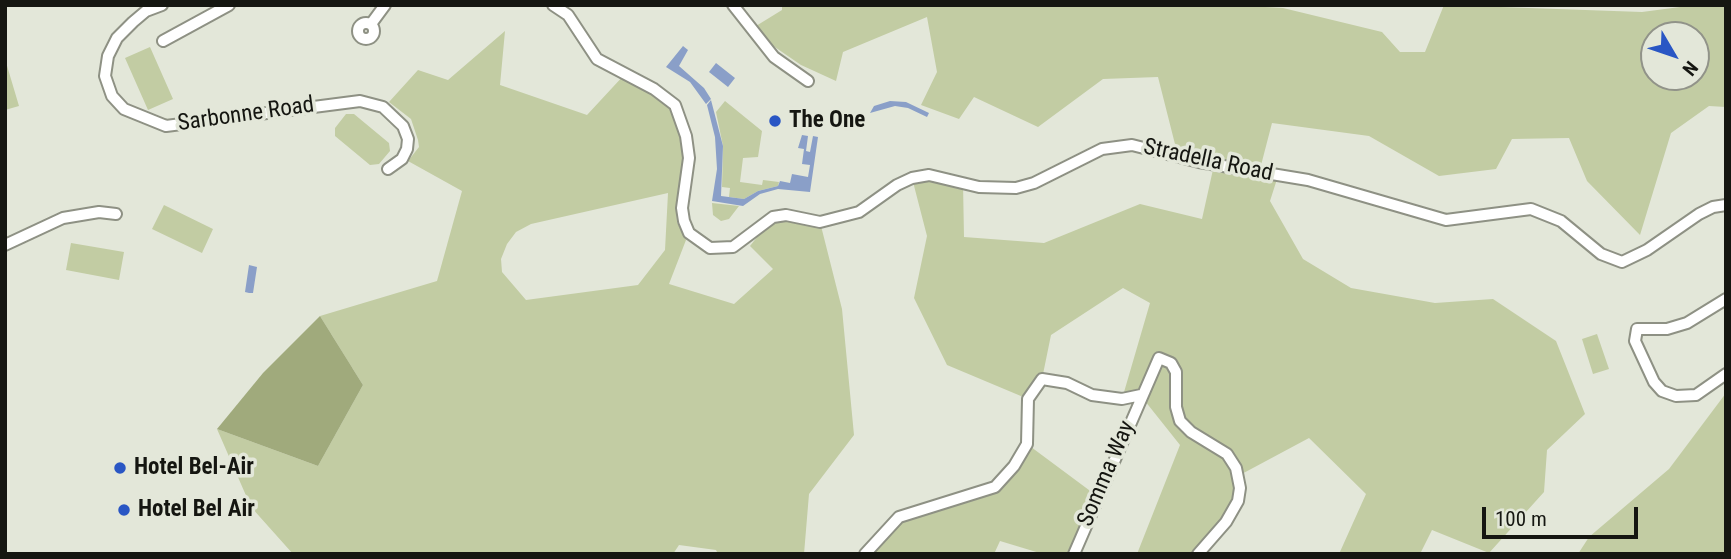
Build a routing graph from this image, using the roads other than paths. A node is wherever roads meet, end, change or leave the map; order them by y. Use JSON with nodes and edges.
{"nodes":[{"id":1,"x":162,"y":5,"type":"edge"},
{"id":2,"x":229,"y":5,"type":"edge"},
{"id":3,"x":384,"y":5,"type":"edge"},
{"id":4,"x":553,"y":5,"type":"edge"},
{"id":5,"x":733,"y":5,"type":"edge"},
{"id":6,"x":371,"y":24,"type":"dead end"},
{"id":7,"x":163,"y":41,"type":"dead end"},
{"id":8,"x":808,"y":81,"type":"dead end"},
{"id":9,"x":388,"y":169,"type":"dead end"},
{"id":10,"x":1726,"y":205,"type":"edge"},
{"id":11,"x":116,"y":214,"type":"dead end"},
{"id":12,"x":5,"y":245,"type":"edge"},
{"id":13,"x":1726,"y":299,"type":"edge"},
{"id":14,"x":1726,"y":374,"type":"edge"},
{"id":15,"x":1141,"y":395,"type":"junction"},
{"id":16,"x":865,"y":554,"type":"edge"},
{"id":17,"x":1074,"y":554,"type":"edge"},
{"id":18,"x":1198,"y":554,"type":"edge"}],
"edges":[{"from":1,"to":9,"type":"street","name":"Sarbonne Road"},
{"from":2,"to":7,"type":"street"},
{"from":3,"to":6,"type":"street"},
{"from":4,"to":10,"type":"street","name":"Stradella Road"},
{"from":5,"to":8,"type":"street"},
{"from":11,"to":12,"type":"street"},
{"from":13,"to":14,"type":"street"},
{"from":15,"to":16,"type":"street","name":"Somma Way"},
{"from":15,"to":17,"type":"street","name":"Somma Way"},
{"from":15,"to":18,"type":"street","name":"Somma Way"}]}
